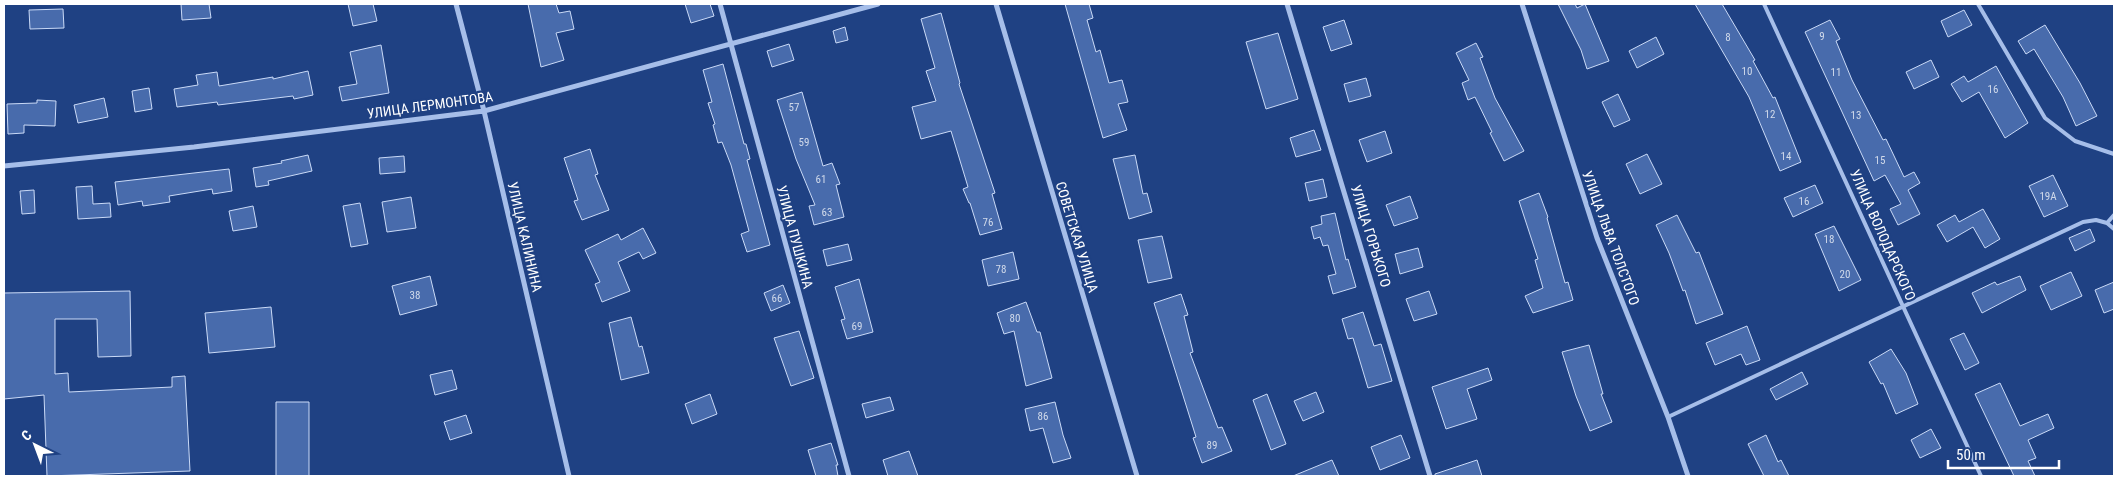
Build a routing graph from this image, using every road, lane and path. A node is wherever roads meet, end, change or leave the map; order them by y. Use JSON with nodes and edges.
{"nodes":[{"id":1,"x":456,"y":4,"type":"edge"},
{"id":2,"x":720,"y":4,"type":"edge"},
{"id":3,"x":878,"y":4,"type":"edge"},
{"id":4,"x":996,"y":4,"type":"edge"},
{"id":5,"x":1288,"y":4,"type":"edge"},
{"id":6,"x":1522,"y":4,"type":"edge"},
{"id":7,"x":1764,"y":4,"type":"edge"},
{"id":8,"x":1978,"y":4,"type":"edge"},
{"id":9,"x":730,"y":44,"type":"junction"},
{"id":10,"x":484,"y":111,"type":"junction"},
{"id":11,"x":2114,"y":154,"type":"edge"},
{"id":12,"x":4,"y":166,"type":"edge"},
{"id":13,"x":2114,"y":215,"type":"edge"},
{"id":14,"x":2107,"y":223,"type":"junction"},
{"id":15,"x":2114,"y":229,"type":"edge"},
{"id":16,"x":1902,"y":307,"type":"junction"},
{"id":17,"x":1668,"y":417,"type":"junction"},
{"id":18,"x":569,"y":476,"type":"edge"},
{"id":19,"x":849,"y":476,"type":"edge"},
{"id":20,"x":1137,"y":476,"type":"edge"},
{"id":21,"x":1430,"y":476,"type":"edge"},
{"id":22,"x":1688,"y":476,"type":"edge"},
{"id":23,"x":1981,"y":476,"type":"edge"}],
"edges":[{"from":1,"to":10,"type":"street","name":"УЛИЦА КАЛИНИНА"},
{"from":2,"to":9,"type":"street","name":"УЛИЦА ПУШКИНА"},
{"from":3,"to":9,"type":"street","name":"УЛИЦА ЛЕРМОНТОВА"},
{"from":4,"to":20,"type":"street","name":"СОВЕТСКАЯ УЛИЦА"},
{"from":5,"to":21,"type":"street","name":"УЛИЦА ГОРЬКОГО"},
{"from":6,"to":17,"type":"street","name":"УЛИЦА ЛЬВА ТОЛСТОГО"},
{"from":7,"to":16,"type":"lane","name":"УЛИЦА ВОЛОДАРСКОГО"},
{"from":8,"to":11,"type":"lane"},
{"from":9,"to":10,"type":"street","name":"УЛИЦА ЛЕРМОНТОВА"},
{"from":9,"to":19,"type":"street","name":"УЛИЦА ПУШКИНА"},
{"from":10,"to":12,"type":"street","name":"УЛИЦА ЛЕРМОНТОВА"},
{"from":10,"to":18,"type":"street","name":"УЛИЦА КАЛИНИНА"},
{"from":13,"to":14,"type":"lane"},
{"from":14,"to":15,"type":"lane"},
{"from":14,"to":16,"type":"lane"},
{"from":16,"to":17,"type":"lane"},
{"from":16,"to":23,"type":"lane","name":"УЛИЦА ВОЛОДАРСКОГО"},
{"from":17,"to":22,"type":"street","name":"УЛИЦА ЛЬВА ТОЛСТОГО"}]}
